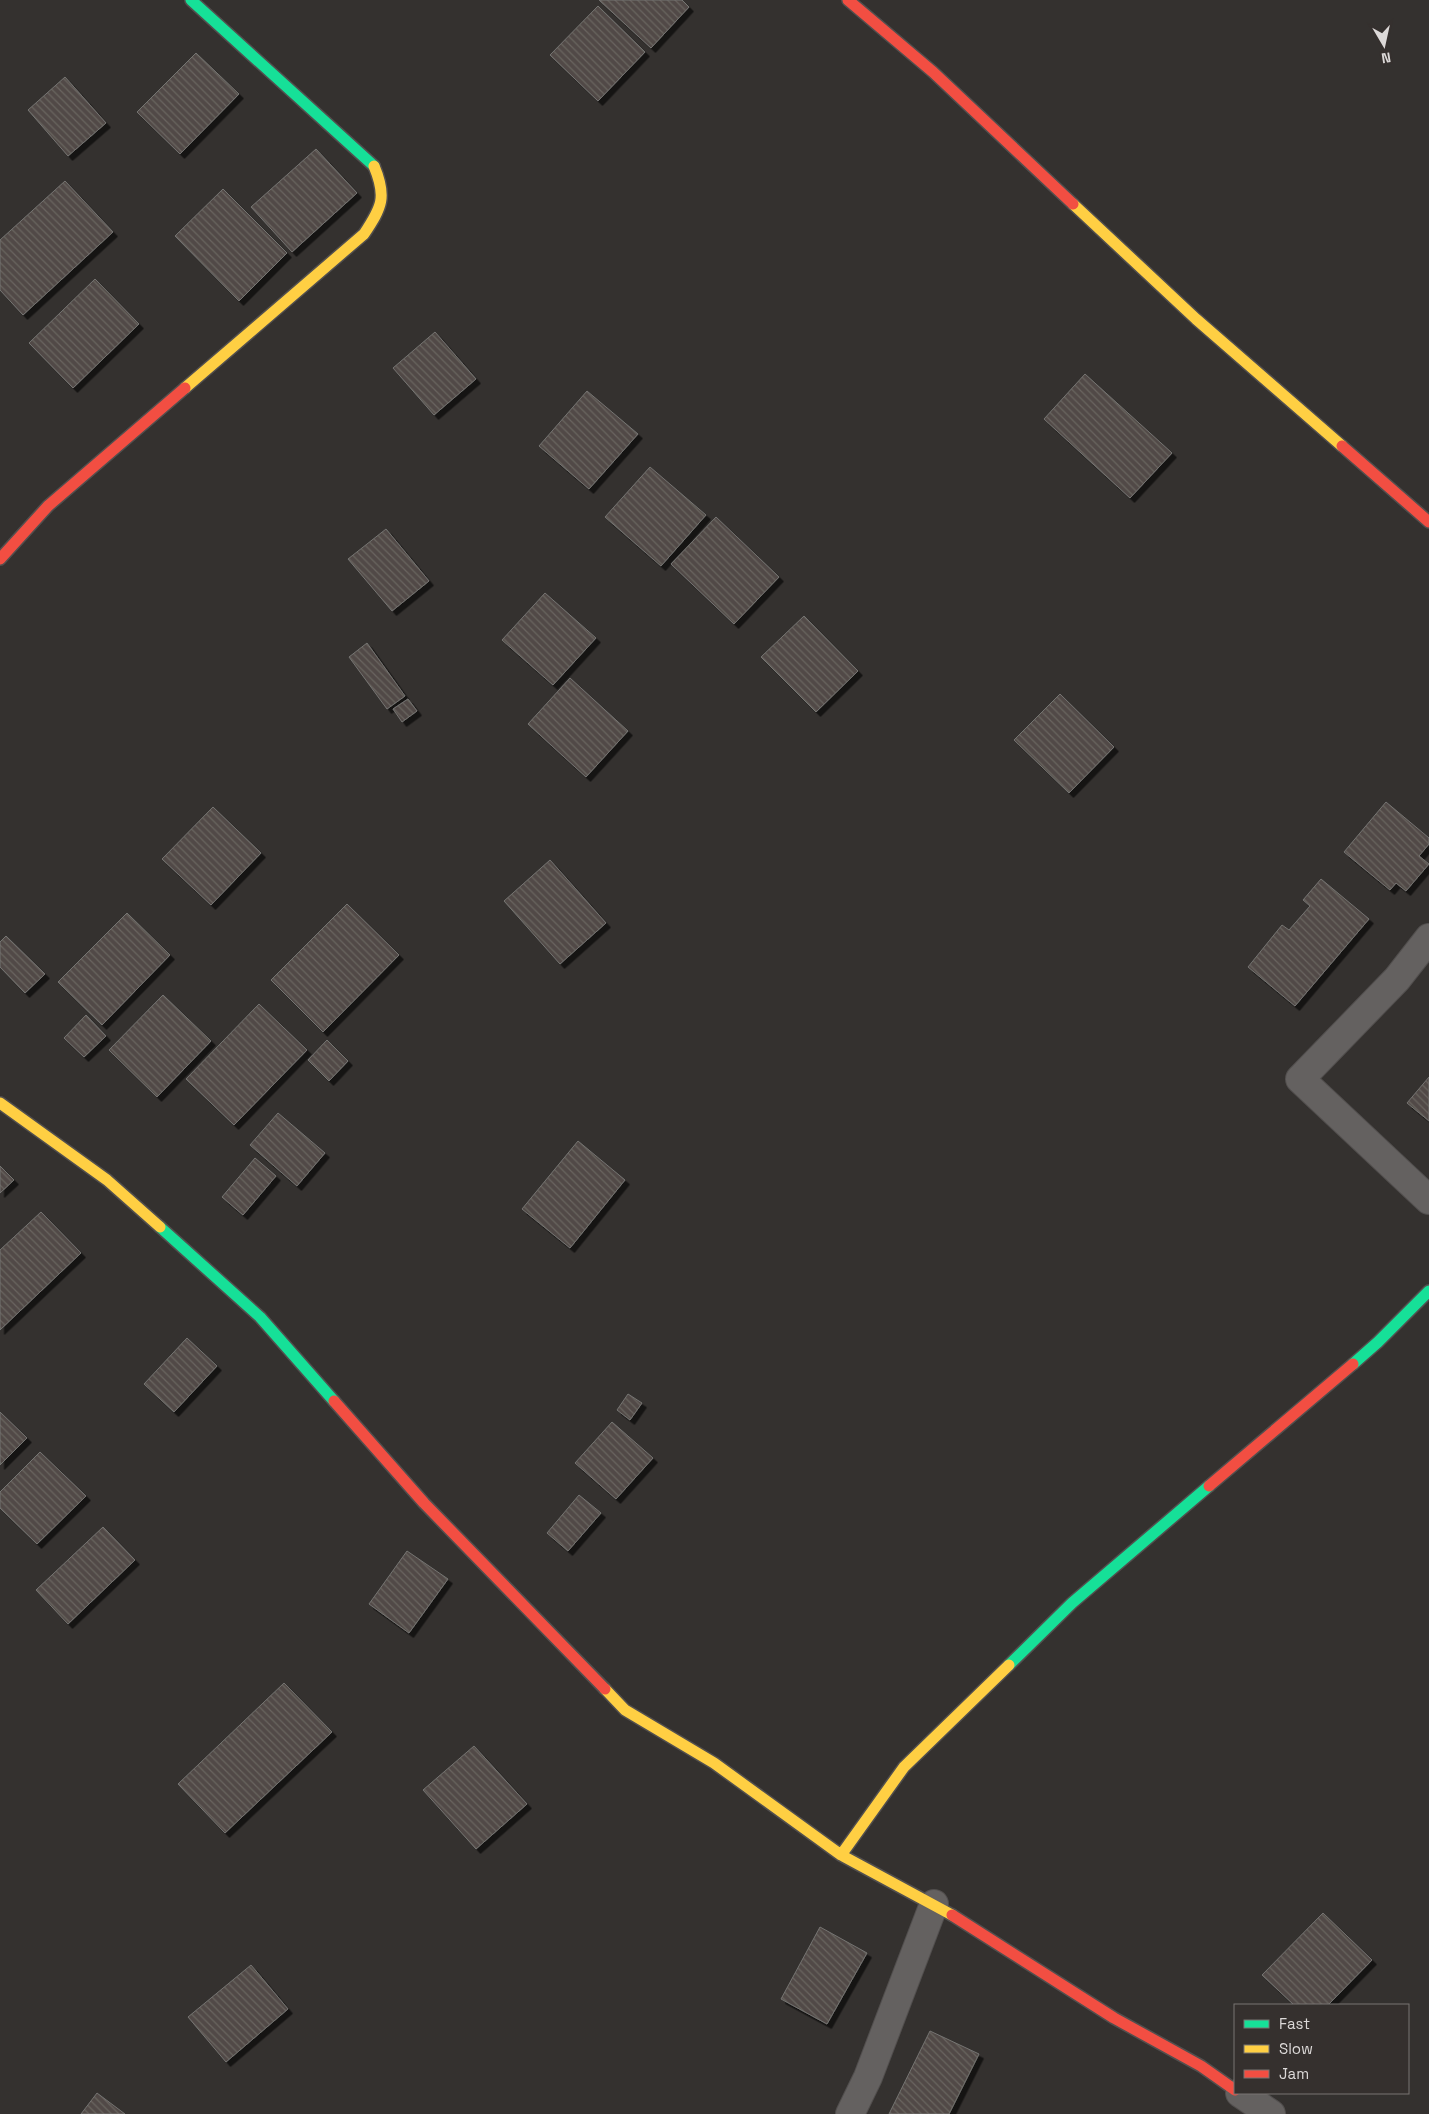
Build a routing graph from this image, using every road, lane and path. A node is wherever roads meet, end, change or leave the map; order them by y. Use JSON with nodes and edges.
{"nodes":[{"id":1,"x":190,"y":0,"type":"edge"},
{"id":2,"x":848,"y":0,"type":"edge"},
{"id":3,"x":1429,"y":522,"type":"edge"},
{"id":4,"x":0,"y":559,"type":"edge"},
{"id":5,"x":1429,"y":938,"type":"edge"},
{"id":6,"x":0,"y":1103,"type":"edge"},
{"id":7,"x":1429,"y":1200,"type":"edge"},
{"id":8,"x":1429,"y":1291,"type":"edge"},
{"id":9,"x":841,"y":1855,"type":"junction"},
{"id":10,"x":934,"y":1904,"type":"junction"},
{"id":11,"x":1234,"y":2089,"type":"edge"},
{"id":12,"x":1241,"y":2094,"type":"edge"},
{"id":13,"x":850,"y":2114,"type":"edge"},
{"id":14,"x":1271,"y":2114,"type":"edge"}],
"edges":[{"from":1,"to":4,"type":"street"},
{"from":2,"to":3,"type":"street"},
{"from":5,"to":7,"type":"street"},
{"from":6,"to":9,"type":"street"},
{"from":8,"to":9,"type":"street"},
{"from":9,"to":10,"type":"street"},
{"from":10,"to":11,"type":"street"},
{"from":10,"to":13,"type":"street"},
{"from":12,"to":14,"type":"street"}]}
